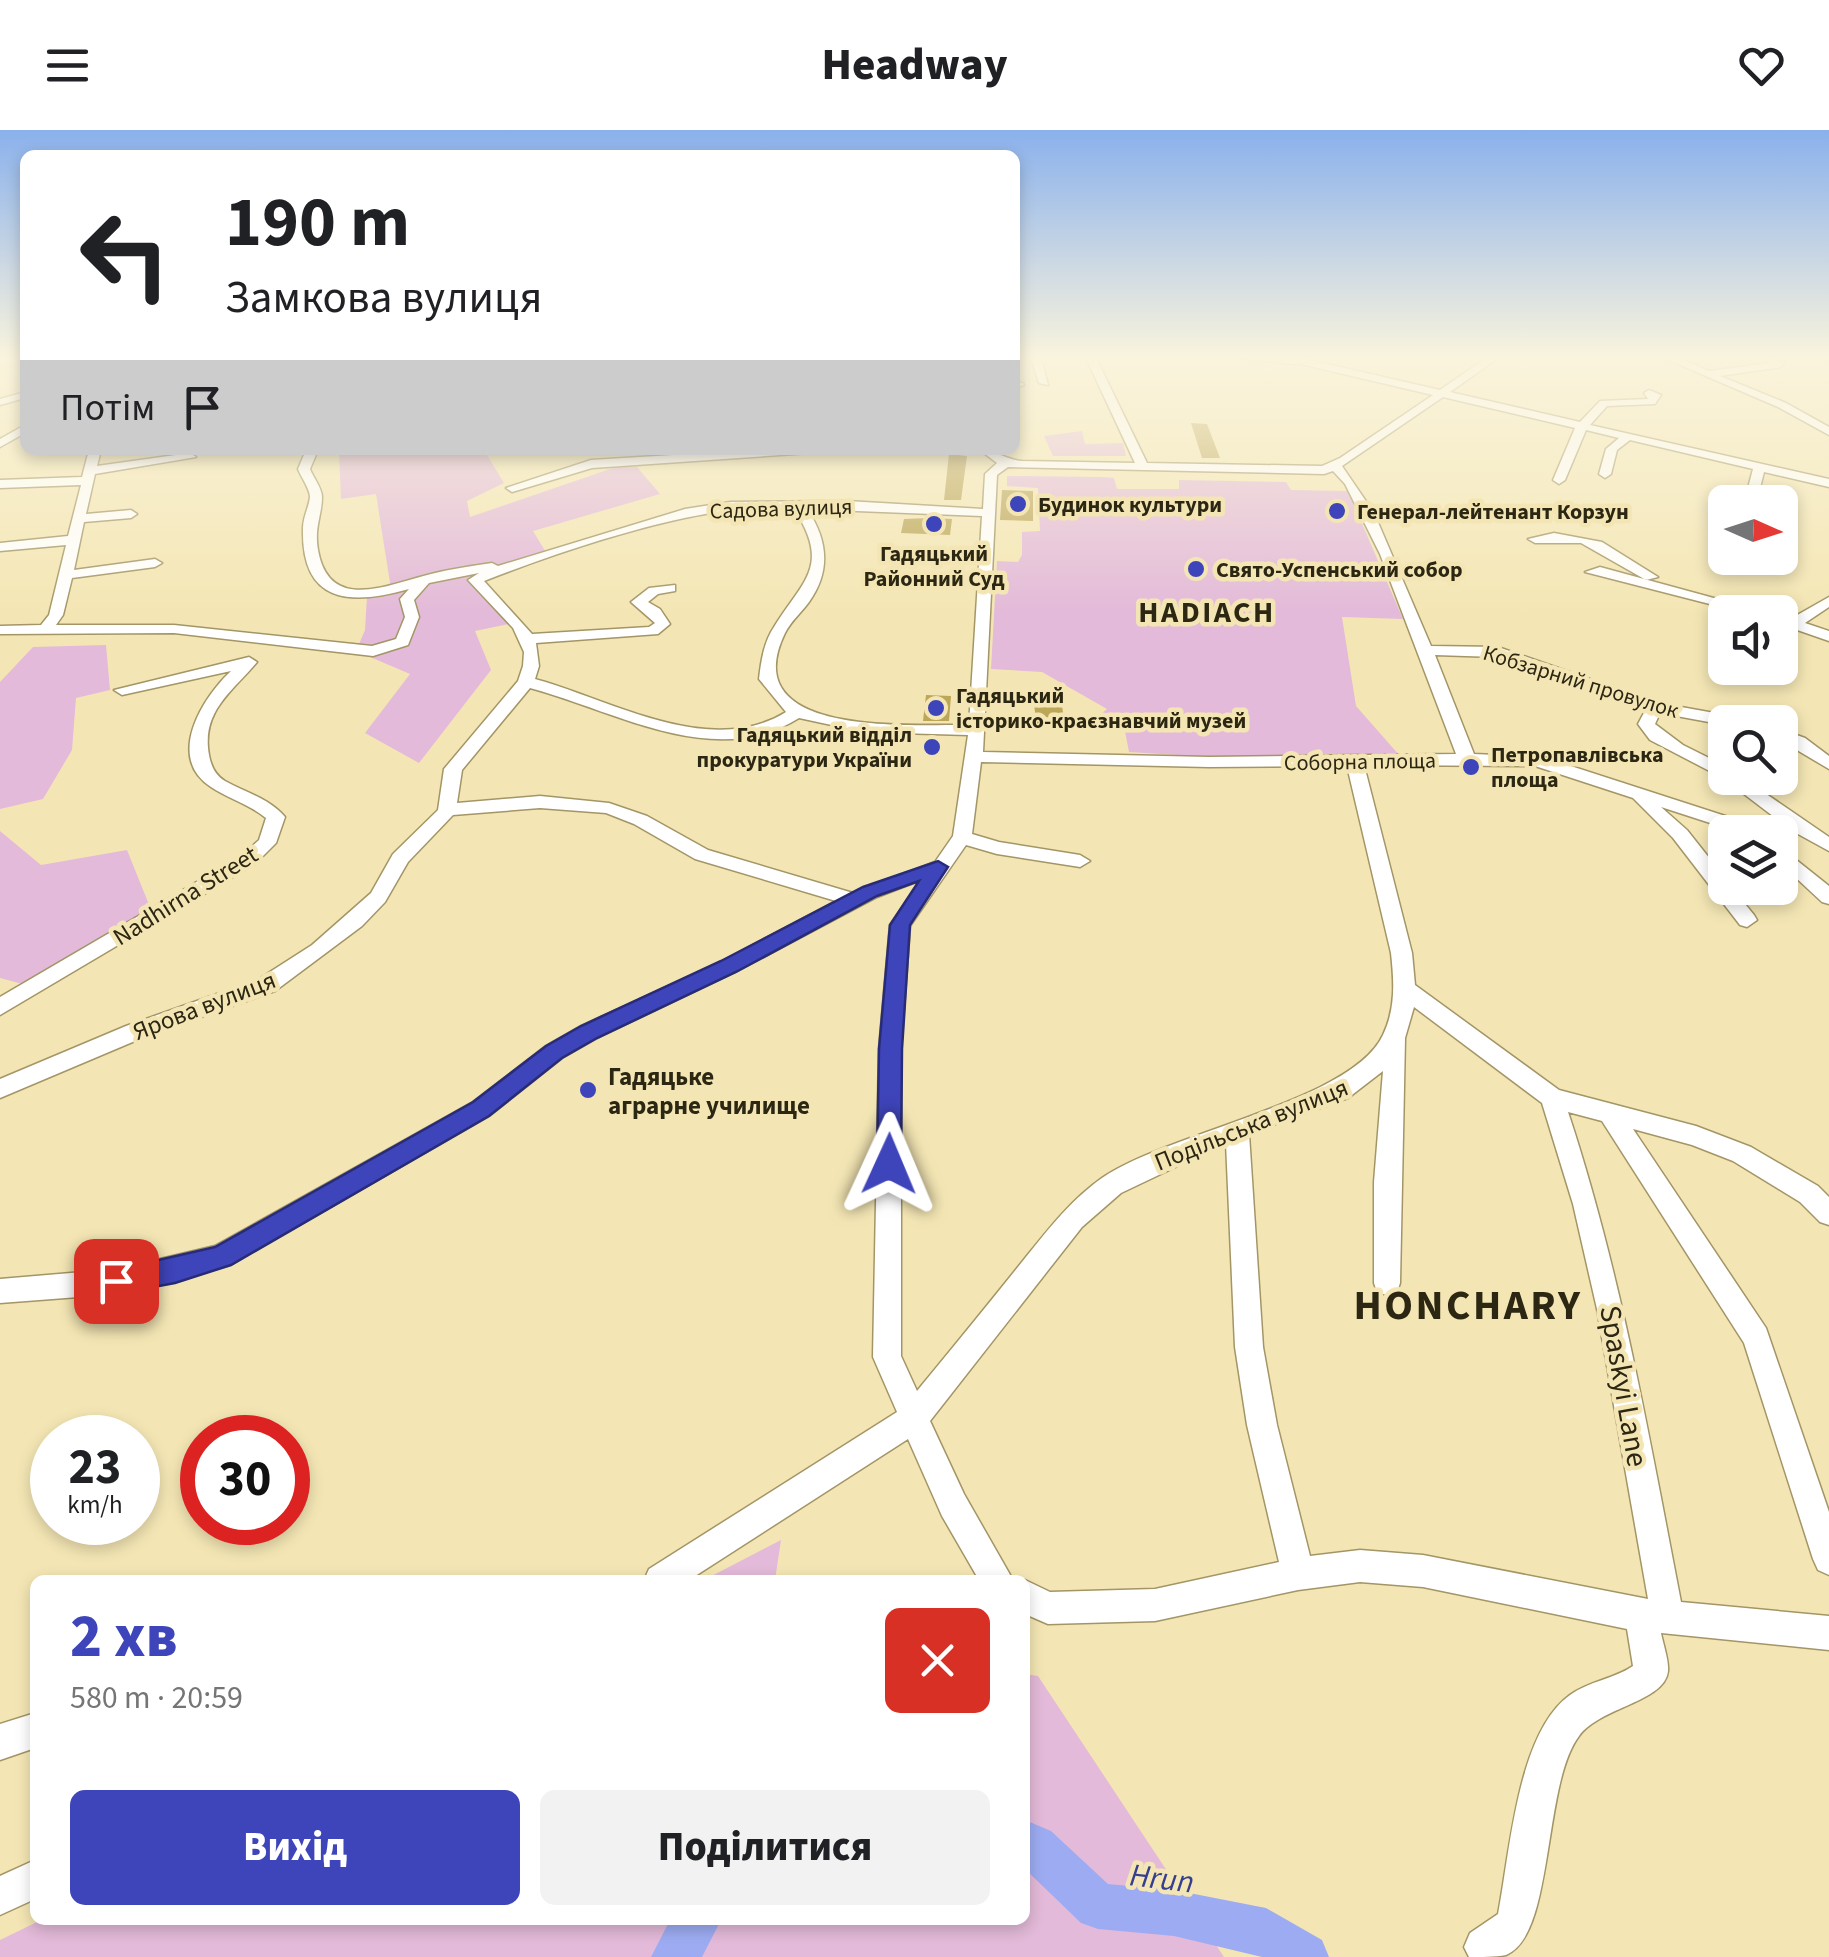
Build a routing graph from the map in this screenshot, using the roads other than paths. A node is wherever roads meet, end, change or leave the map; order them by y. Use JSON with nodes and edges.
{"nodes":[{"id":1,"x":1131,"y":443,"type":"edge"},
{"id":2,"x":1368,"y":443,"type":"edge"},
{"id":3,"x":1575,"y":443,"type":"edge"},
{"id":4,"x":1619,"y":443,"type":"edge"},
{"id":5,"x":1649,"y":443,"type":"edge"},
{"id":6,"x":93,"y":455,"type":"edge"},
{"id":7,"x":308,"y":455,"type":"edge"},
{"id":8,"x":732,"y":455,"type":"edge"},
{"id":9,"x":996,"y":455,"type":"edge"},
{"id":10,"x":190,"y":457,"type":"dead end"},
{"id":11,"x":1339,"y":463,"type":"junction"},
{"id":12,"x":1014,"y":464,"type":"junction"},
{"id":13,"x":1143,"y":467,"type":"junction"},
{"id":14,"x":1759,"y":468,"type":"junction"},
{"id":15,"x":1605,"y":474,"type":"dead end"},
{"id":16,"x":86,"y":476,"type":"junction"},
{"id":17,"x":1559,"y":480,"type":"dead end"},
{"id":18,"x":1829,"y":483,"type":"edge"},
{"id":19,"x":0,"y":484,"type":"edge"},
{"id":20,"x":1755,"y":485,"type":"edge"},
{"id":21,"x":512,"y":488,"type":"dead end"},
{"id":22,"x":798,"y":505,"type":"junction"},
{"id":23,"x":989,"y":512,"type":"junction"},
{"id":24,"x":131,"y":514,"type":"dead end"},
{"id":25,"x":77,"y":519,"type":"junction"},
{"id":26,"x":1535,"y":539,"type":"dead end"},
{"id":27,"x":72,"y":540,"type":"junction"},
{"id":28,"x":0,"y":547,"type":"edge"},
{"id":29,"x":520,"y":562,"type":"junction"},
{"id":30,"x":155,"y":563,"type":"dead end"},
{"id":31,"x":1592,"y":572,"type":"dead end"},
{"id":32,"x":64,"y":575,"type":"junction"},
{"id":33,"x":424,"y":580,"type":"junction"},
{"id":34,"x":670,"y":588,"type":"dead end"},
{"id":35,"x":1657,"y":588,"type":"junction"},
{"id":36,"x":1708,"y":600,"type":"edge"},
{"id":37,"x":1829,"y":601,"type":"edge"},
{"id":38,"x":1798,"y":616,"type":"edge"},
{"id":39,"x":1798,"y":625,"type":"edge"},
{"id":40,"x":47,"y":628,"type":"junction"},
{"id":41,"x":0,"y":630,"type":"edge"},
{"id":42,"x":1829,"y":636,"type":"edge"},
{"id":43,"x":530,"y":640,"type":"junction"},
{"id":44,"x":269,"y":642,"type":"junction"},
{"id":45,"x":1426,"y":650,"type":"junction"},
{"id":46,"x":247,"y":664,"type":"junction"},
{"id":47,"x":526,"y":682,"type":"junction"},
{"id":48,"x":122,"y":690,"type":"dead end"},
{"id":49,"x":1655,"y":706,"type":"junction"},
{"id":50,"x":797,"y":712,"type":"junction"},
{"id":51,"x":1708,"y":716,"type":"edge"},
{"id":52,"x":977,"y":730,"type":"junction"},
{"id":53,"x":1798,"y":742,"type":"edge"},
{"id":54,"x":975,"y":757,"type":"junction"},
{"id":55,"x":1467,"y":759,"type":"junction"},
{"id":56,"x":1489,"y":759,"type":"junction"},
{"id":57,"x":1445,"y":760,"type":"junction"},
{"id":58,"x":1354,"y":762,"type":"junction"},
{"id":59,"x":1708,"y":764,"type":"edge"},
{"id":60,"x":1829,"y":764,"type":"edge"},
{"id":61,"x":1632,"y":792,"type":"junction"},
{"id":62,"x":1756,"y":795,"type":"edge"},
{"id":63,"x":447,"y":810,"type":"junction"},
{"id":64,"x":1708,"y":816,"type":"edge"},
{"id":65,"x":1798,"y":828,"type":"edge"},
{"id":66,"x":1802,"y":828,"type":"junction"},
{"id":67,"x":962,"y":836,"type":"junction"},
{"id":68,"x":1829,"y":846,"type":"edge"},
{"id":69,"x":1080,"y":861,"type":"dead end"},
{"id":70,"x":938,"y":867,"type":"junction"},
{"id":71,"x":1798,"y":869,"type":"edge"},
{"id":72,"x":1829,"y":897,"type":"edge"},
{"id":73,"x":852,"y":900,"type":"junction"},
{"id":74,"x":1747,"y":920,"type":"dead end"},
{"id":75,"x":1408,"y":990,"type":"junction"},
{"id":76,"x":0,"y":1007,"type":"edge"},
{"id":77,"x":1396,"y":1042,"type":"junction"},
{"id":78,"x":0,"y":1089,"type":"edge"},
{"id":79,"x":1552,"y":1098,"type":"junction"},
{"id":80,"x":1609,"y":1112,"type":"junction"},
{"id":81,"x":1237,"y":1131,"type":"junction"},
{"id":82,"x":1829,"y":1214,"type":"edge"},
{"id":83,"x":1387,"y":1283,"type":"dead end"},
{"id":84,"x":0,"y":1291,"type":"edge"},
{"id":85,"x":914,"y":1418,"type":"junction"},
{"id":86,"x":1829,"y":1559,"type":"edge"},
{"id":87,"x":1298,"y":1574,"type":"junction"},
{"id":88,"x":668,"y":1575,"type":"edge"},
{"id":89,"x":993,"y":1575,"type":"edge"},
{"id":90,"x":1030,"y":1599,"type":"edge"},
{"id":91,"x":1655,"y":1617,"type":"junction"},
{"id":92,"x":1829,"y":1633,"type":"edge"},
{"id":93,"x":30,"y":1881,"type":"edge"},
{"id":94,"x":0,"y":1896,"type":"edge"},
{"id":95,"x":1484,"y":1947,"type":"dead end"}],
"edges":[{"from":1,"to":13,"type":"street"},
{"from":2,"to":11,"type":"street"},
{"from":3,"to":17,"type":"street"},
{"from":4,"to":15,"type":"street"},
{"from":5,"to":14,"type":"street"},
{"from":6,"to":16,"type":"street"},
{"from":7,"to":33,"type":"street","name":"Садова вулиця"},
{"from":8,"to":21,"type":"street"},
{"from":9,"to":12,"type":"street"},
{"from":10,"to":16,"type":"street"},
{"from":11,"to":13,"type":"street"},
{"from":11,"to":45,"type":"street","name":"Соборна площа"},
{"from":12,"to":13,"type":"street"},
{"from":12,"to":23,"type":"street"},
{"from":14,"to":18,"type":"street"},
{"from":14,"to":20,"type":"street"},
{"from":16,"to":19,"type":"street"},
{"from":16,"to":25,"type":"street"},
{"from":22,"to":23,"type":"street","name":"Садова вулиця"},
{"from":22,"to":29,"type":"street","name":"Садова вулиця"},
{"from":22,"to":50,"type":"street"},
{"from":23,"to":52,"type":"street"},
{"from":24,"to":25,"type":"street"},
{"from":25,"to":27,"type":"street"},
{"from":26,"to":35,"type":"street"},
{"from":27,"to":28,"type":"street"},
{"from":27,"to":32,"type":"street"},
{"from":29,"to":33,"type":"street","name":"Садова вулиця"},
{"from":29,"to":43,"type":"street","name":"Садова вулиця"},
{"from":30,"to":32,"type":"street"},
{"from":31,"to":35,"type":"street"},
{"from":32,"to":40,"type":"street"},
{"from":33,"to":44,"type":"street"},
{"from":34,"to":43,"type":"street"},
{"from":35,"to":36,"type":"street"},
{"from":37,"to":38,"type":"street"},
{"from":39,"to":42,"type":"street"},
{"from":40,"to":41,"type":"street"},
{"from":40,"to":44,"type":"street"},
{"from":43,"to":47,"type":"street"},
{"from":44,"to":46,"type":"street","name":"Nadhirna Street"},
{"from":45,"to":49,"type":"street","name":"Кобзарний провулок"},
{"from":45,"to":55,"type":"street","name":"Соборна площа"},
{"from":46,"to":48,"type":"street"},
{"from":46,"to":76,"type":"street","name":"Nadhirna Street"},
{"from":47,"to":50,"type":"street"},
{"from":47,"to":63,"type":"street"},
{"from":49,"to":51,"type":"street","name":"Кобзарний провулок"},
{"from":49,"to":59,"type":"street"},
{"from":50,"to":52,"type":"street"},
{"from":52,"to":54,"type":"street"},
{"from":53,"to":60,"type":"street"},
{"from":54,"to":58,"type":"street","name":"Соборна площа"},
{"from":54,"to":67,"type":"street"},
{"from":55,"to":56,"type":"street"},
{"from":55,"to":57,"type":"street","name":"Соборна площа"},
{"from":56,"to":57,"type":"street"},
{"from":56,"to":61,"type":"street"},
{"from":57,"to":58,"type":"street","name":"Соборна площа"},
{"from":58,"to":75,"type":"street","name":"Подільська вулиця"},
{"from":61,"to":64,"type":"street"},
{"from":61,"to":74,"type":"street"},
{"from":62,"to":66,"type":"street"},
{"from":63,"to":73,"type":"street"},
{"from":63,"to":78,"type":"street","name":"Ярова вулиця"},
{"from":65,"to":66,"type":"street"},
{"from":66,"to":68,"type":"street"},
{"from":67,"to":69,"type":"street"},
{"from":67,"to":70,"type":"street"},
{"from":70,"to":73,"type":"street"},
{"from":70,"to":85,"type":"street"},
{"from":71,"to":72,"type":"street"},
{"from":73,"to":84,"type":"street"},
{"from":75,"to":77,"type":"street","name":"Подільська вулиця"},
{"from":75,"to":79,"type":"street"},
{"from":77,"to":81,"type":"street","name":"Подільська вулиця"},
{"from":77,"to":83,"type":"street"},
{"from":79,"to":80,"type":"street"},
{"from":79,"to":91,"type":"street","name":"Spaskyi Lane"},
{"from":80,"to":82,"type":"street"},
{"from":80,"to":86,"type":"street"},
{"from":81,"to":85,"type":"street","name":"Подільська вулиця"},
{"from":81,"to":87,"type":"street"},
{"from":85,"to":88,"type":"street","name":"Подільська вулиця"},
{"from":85,"to":89,"type":"street"},
{"from":87,"to":90,"type":"street"},
{"from":87,"to":91,"type":"street"},
{"from":91,"to":92,"type":"street"},
{"from":91,"to":95,"type":"street","name":"Spaskyi Lane"},
{"from":93,"to":94,"type":"street"}]}
